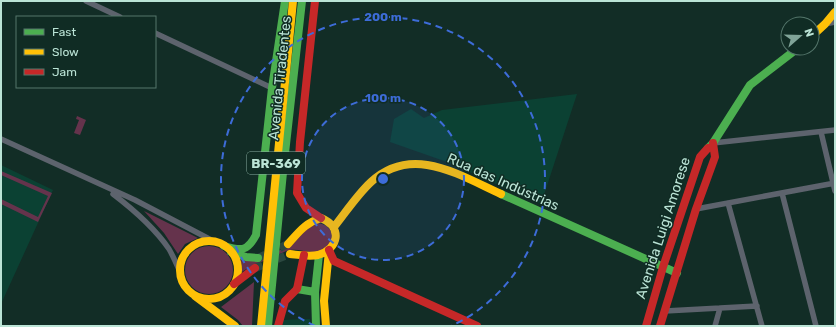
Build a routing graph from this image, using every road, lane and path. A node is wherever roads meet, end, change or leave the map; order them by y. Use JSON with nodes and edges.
{"nodes":[{"id":1,"x":86,"y":1,"type":"edge"},
{"id":2,"x":285,"y":1,"type":"edge"},
{"id":3,"x":293,"y":1,"type":"edge"},
{"id":4,"x":303,"y":1,"type":"edge"},
{"id":5,"x":315,"y":1,"type":"edge"},
{"id":6,"x":835,"y":12,"type":"edge"},
{"id":7,"x":118,"y":16,"type":"edge"},
{"id":8,"x":835,"y":22,"type":"edge"},
{"id":9,"x":825,"y":24,"type":"junction"},
{"id":10,"x":820,"y":29,"type":"edge"},
{"id":11,"x":156,"y":33,"type":"edge"},
{"id":12,"x":788,"y":56,"type":"edge"},
{"id":13,"x":272,"y":88,"type":"junction"},
{"id":14,"x":835,"y":130,"type":"edge"},
{"id":15,"x":821,"y":132,"type":"junction"},
{"id":16,"x":1,"y":139,"type":"edge"},
{"id":17,"x":713,"y":143,"type":"junction"},
{"id":18,"x":834,"y":183,"type":"edge"},
{"id":19,"x":107,"y":188,"type":"junction"},
{"id":20,"x":835,"y":191,"type":"edge"},
{"id":21,"x":782,"y":193,"type":"junction"},
{"id":22,"x":728,"y":203,"type":"junction"},
{"id":23,"x":696,"y":209,"type":"junction"},
{"id":24,"x":321,"y":218,"type":"junction"},
{"id":25,"x":334,"y":227,"type":"junction"},
{"id":26,"x":221,"y":244,"type":"junction"},
{"id":27,"x":288,"y":244,"type":"tunnel mouth"},
{"id":28,"x":329,"y":250,"type":"junction"},
{"id":29,"x":231,"y":252,"type":"junction"},
{"id":30,"x":290,"y":254,"type":"tunnel mouth"},
{"id":31,"x":304,"y":255,"type":"junction"},
{"id":32,"x":319,"y":255,"type":"junction"},
{"id":33,"x":258,"y":258,"type":"tunnel mouth"},
{"id":34,"x":663,"y":267,"type":"junction"},
{"id":35,"x":254,"y":268,"type":"tunnel mouth"},
{"id":36,"x":180,"y":272,"type":"junction"},
{"id":37,"x":677,"y":273,"type":"junction"},
{"id":38,"x":233,"y":285,"type":"junction"},
{"id":39,"x":296,"y":289,"type":"junction"},
{"id":40,"x":315,"y":292,"type":"junction"},
{"id":41,"x":195,"y":296,"type":"junction"},
{"id":42,"x":757,"y":306,"type":"junction"},
{"id":43,"x":720,"y":308,"type":"junction"},
{"id":44,"x":665,"y":312,"type":"junction"},
{"id":45,"x":235,"y":326,"type":"edge"},
{"id":46,"x":261,"y":326,"type":"edge"},
{"id":47,"x":268,"y":326,"type":"edge"},
{"id":48,"x":278,"y":326,"type":"edge"},
{"id":49,"x":316,"y":326,"type":"edge"},
{"id":50,"x":326,"y":326,"type":"edge"},
{"id":51,"x":477,"y":326,"type":"edge"},
{"id":52,"x":646,"y":326,"type":"edge"},
{"id":53,"x":660,"y":326,"type":"edge"},
{"id":54,"x":714,"y":326,"type":"edge"},
{"id":55,"x":762,"y":326,"type":"edge"},
{"id":56,"x":816,"y":326,"type":"edge"}],
"edges":[{"from":1,"to":7,"type":"street"},
{"from":2,"to":13,"type":"main road"},
{"from":3,"to":46,"type":"main road","name":"Avenida Tiradentes","number":"BR-369"},
{"from":4,"to":47,"type":"main road","name":"Avenida Tiradentes","number":"BR-369"},
{"from":5,"to":24,"type":"main road"},
{"from":6,"to":9,"type":"main road"},
{"from":8,"to":9,"type":"street"},
{"from":9,"to":10,"type":"main road"},
{"from":11,"to":13,"type":"street"},
{"from":12,"to":17,"type":"main road","name":"Avenida Luigi Amorese"},
{"from":13,"to":26,"type":"main road"},
{"from":14,"to":15,"type":"street"},
{"from":15,"to":17,"type":"street"},
{"from":15,"to":18,"type":"street"},
{"from":16,"to":19,"type":"street"},
{"from":17,"to":23,"type":"main road","name":"Avenida Luigi Amorese"},
{"from":17,"to":34,"type":"main road","name":"Avenida Luigi Amorese"},
{"from":18,"to":20,"type":"street"},
{"from":18,"to":21,"type":"street"},
{"from":19,"to":26,"type":"street"},
{"from":19,"to":36,"type":"street"},
{"from":21,"to":22,"type":"street"},
{"from":21,"to":56,"type":"street"},
{"from":22,"to":23,"type":"street"},
{"from":22,"to":42,"type":"street"},
{"from":23,"to":37,"type":"main road","name":"Avenida Luigi Amorese"},
{"from":24,"to":25,"type":"main road"},
{"from":24,"to":27,"type":"main road"},
{"from":25,"to":28,"type":"main road"},
{"from":25,"to":34,"type":"main road","name":"Rua das Indústrias"},
{"from":26,"to":29,"type":"main road"},
{"from":26,"to":36,"type":"main road"},
{"from":28,"to":32,"type":"main road"},
{"from":28,"to":50,"type":"main road"},
{"from":28,"to":51,"type":"main road"},
{"from":29,"to":33,"type":"main road"},
{"from":29,"to":38,"type":"main road"},
{"from":30,"to":31,"type":"main road"},
{"from":31,"to":32,"type":"main road"},
{"from":31,"to":39,"type":"main road"},
{"from":32,"to":40,"type":"main road"},
{"from":34,"to":37,"type":"main road","name":"Rua das Indústrias"},
{"from":34,"to":52,"type":"main road","name":"Avenida Luigi Amorese"},
{"from":35,"to":38,"type":"main road"},
{"from":36,"to":41,"type":"main road"},
{"from":37,"to":44,"type":"main road","name":"Avenida Luigi Amorese"},
{"from":38,"to":41,"type":"main road"},
{"from":39,"to":40,"type":"main road"},
{"from":39,"to":48,"type":"main road"},
{"from":40,"to":49,"type":"main road"},
{"from":41,"to":45,"type":"main road"},
{"from":42,"to":43,"type":"street"},
{"from":42,"to":55,"type":"street"},
{"from":43,"to":44,"type":"street"},
{"from":43,"to":54,"type":"street"},
{"from":44,"to":53,"type":"main road","name":"Avenida Luigi Amorese"}]}
